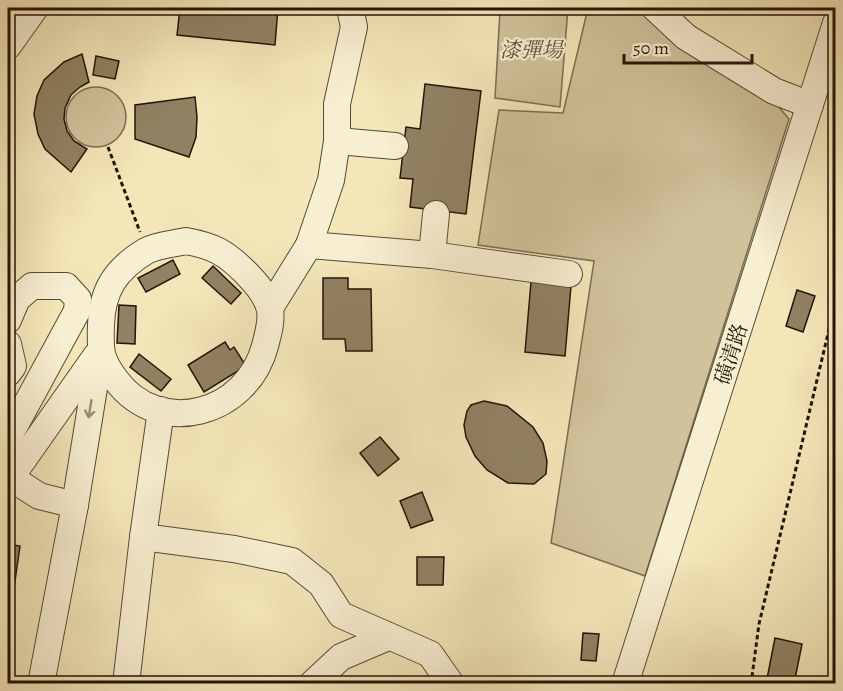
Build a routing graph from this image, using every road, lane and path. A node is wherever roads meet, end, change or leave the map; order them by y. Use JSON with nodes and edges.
{"nodes":[{"id":1,"x":35,"y":8,"type":"edge"},
{"id":2,"x":350,"y":8,"type":"edge"},
{"id":3,"x":655,"y":8,"type":"edge"},
{"id":4,"x":836,"y":24,"type":"edge"},
{"id":5,"x":8,"y":46,"type":"edge"},
{"id":6,"x":810,"y":105,"type":"junction"},
{"id":7,"x":337,"y":141,"type":"junction"},
{"id":8,"x":395,"y":146,"type":"dead end"},
{"id":9,"x":108,"y":147,"type":"dead end"},
{"id":10,"x":436,"y":214,"type":"dead end"},
{"id":11,"x":309,"y":245,"type":"junction"},
{"id":12,"x":147,"y":251,"type":"junction"},
{"id":13,"x":432,"y":255,"type":"junction"},
{"id":14,"x":569,"y":274,"type":"dead end"},
{"id":15,"x":836,"y":300,"type":"edge"},
{"id":16,"x":270,"y":308,"type":"junction"},
{"id":17,"x":8,"y":320,"type":"edge"},
{"id":18,"x":8,"y":344,"type":"edge"},
{"id":19,"x":100,"y":351,"type":"junction"},
{"id":20,"x":8,"y":373,"type":"edge"},
{"id":21,"x":161,"y":410,"type":"junction"},
{"id":22,"x":8,"y":434,"type":"edge"},
{"id":23,"x":9,"y":477,"type":"edge"},
{"id":24,"x":75,"y":505,"type":"junction"},
{"id":25,"x":143,"y":537,"type":"junction"},
{"id":26,"x":341,"y":615,"type":"junction"},
{"id":27,"x":388,"y":637,"type":"junction"},
{"id":28,"x":337,"y":661,"type":"junction"},
{"id":29,"x":41,"y":684,"type":"edge"},
{"id":30,"x":126,"y":684,"type":"edge"},
{"id":31,"x":312,"y":684,"type":"edge"},
{"id":32,"x":451,"y":684,"type":"edge"},
{"id":33,"x":625,"y":684,"type":"edge"},
{"id":34,"x":751,"y":684,"type":"edge"}],
"edges":[{"from":1,"to":5,"type":"street"},
{"from":2,"to":7,"type":"street"},
{"from":3,"to":6,"type":"street"},
{"from":4,"to":6,"type":"street","name":"磺清路"},
{"from":6,"to":33,"type":"street","name":"磺清路"},
{"from":7,"to":8,"type":"street"},
{"from":7,"to":11,"type":"street"},
{"from":9,"to":12,"type":"path"},
{"from":10,"to":13,"type":"street"},
{"from":11,"to":13,"type":"street"},
{"from":11,"to":16,"type":"street"},
{"from":12,"to":16,"type":"street"},
{"from":12,"to":19,"type":"street"},
{"from":13,"to":14,"type":"street"},
{"from":15,"to":34,"type":"path"},
{"from":16,"to":21,"type":"street"},
{"from":17,"to":22,"type":"street"},
{"from":18,"to":20,"type":"street"},
{"from":19,"to":21,"type":"street"},
{"from":19,"to":23,"type":"street"},
{"from":19,"to":24,"type":"street","one_way":true},
{"from":21,"to":25,"type":"street"},
{"from":23,"to":24,"type":"street"},
{"from":24,"to":29,"type":"street"},
{"from":25,"to":26,"type":"street"},
{"from":25,"to":30,"type":"street"},
{"from":26,"to":27,"type":"street"},
{"from":26,"to":28,"type":"street"},
{"from":27,"to":28,"type":"street"},
{"from":27,"to":32,"type":"street"},
{"from":28,"to":31,"type":"street"}]}
